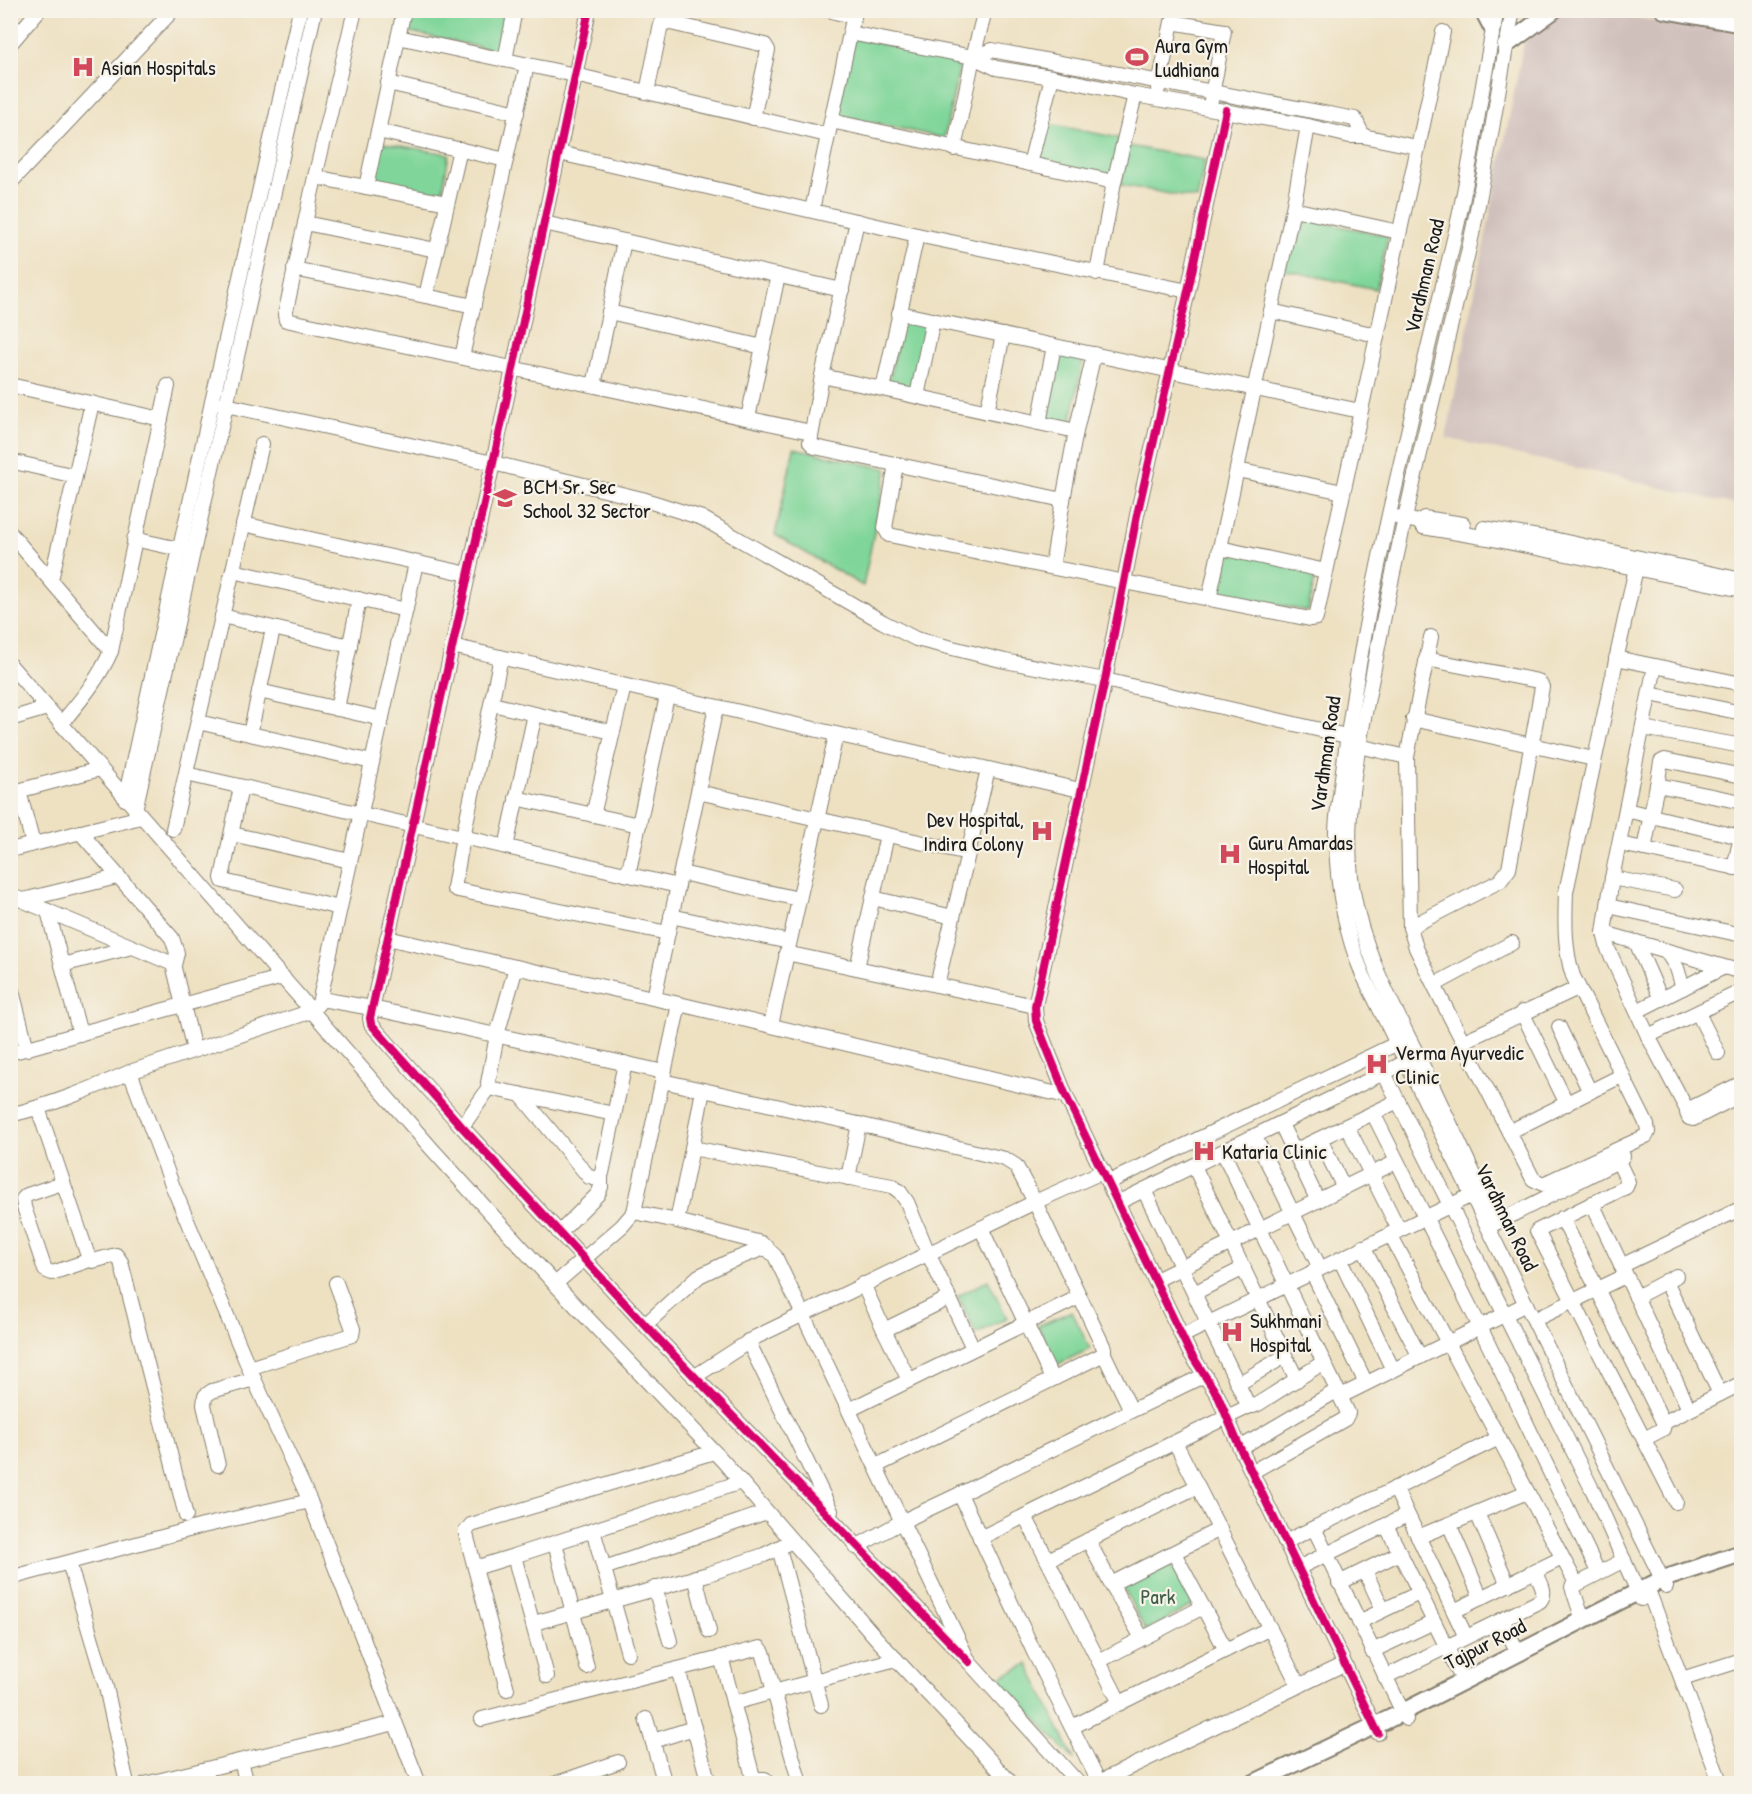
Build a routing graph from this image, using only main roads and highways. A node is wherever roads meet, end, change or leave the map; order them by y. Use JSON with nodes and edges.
{"nodes":[{"id":1,"x":1483,"y":10,"type":"edge"},
{"id":2,"x":1554,"y":10,"type":"edge"},
{"id":3,"x":1664,"y":10,"type":"edge"},
{"id":4,"x":1742,"y":24,"type":"edge"},
{"id":5,"x":1493,"y":29,"type":"road end"},
{"id":6,"x":1506,"y":45,"type":"road end"},
{"id":7,"x":1742,"y":1553,"type":"edge"},
{"id":8,"x":1742,"y":1561,"type":"edge"},
{"id":9,"x":1669,"y":1581,"type":"junction"},
{"id":10,"x":1644,"y":1593,"type":"junction"},
{"id":11,"x":1404,"y":1715,"type":"junction"},
{"id":12,"x":1376,"y":1729,"type":"junction"},
{"id":13,"x":1252,"y":1784,"type":"edge"},
{"id":14,"x":1272,"y":1784,"type":"edge"}],
"edges":[{"from":1,"to":5,"type":"main road"},
{"from":2,"to":6,"type":"main road"},
{"from":3,"to":4,"type":"main road"},
{"from":7,"to":9,"type":"main road","name":"Tajpur Road"},
{"from":8,"to":9,"type":"main road","name":"Tajpur Road"},
{"from":9,"to":10,"type":"main road","name":"Tajpur Road"},
{"from":10,"to":11,"type":"main road","name":"Tajpur Road"},
{"from":10,"to":11,"type":"main road","name":"Tajpur Road"},
{"from":11,"to":12,"type":"main road","name":"Tajpur Road"},
{"from":12,"to":13,"type":"main road","name":"Tajpur Road"},
{"from":12,"to":14,"type":"main road","name":"Tajpur Road"}]}
